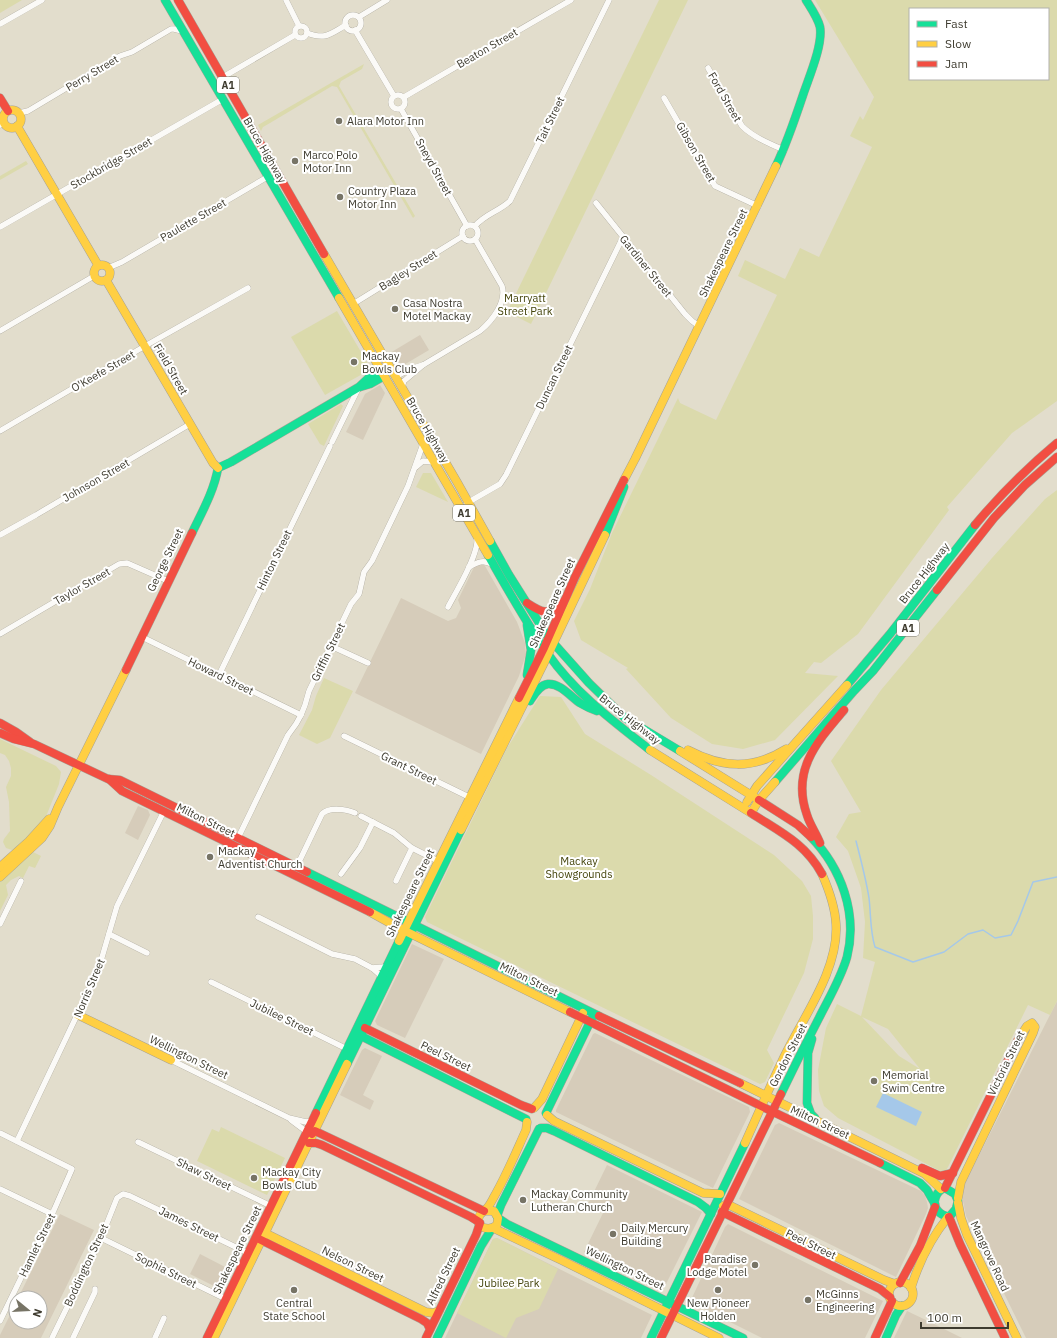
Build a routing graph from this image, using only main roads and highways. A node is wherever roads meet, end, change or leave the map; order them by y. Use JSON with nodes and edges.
{"nodes":[{"id":1,"x":166,"y":0,"type":"edge"},
{"id":2,"x":178,"y":0,"type":"edge"},
{"id":3,"x":806,"y":0,"type":"edge"},
{"id":4,"x":0,"y":98,"type":"edge"},
{"id":5,"x":8,"y":111,"type":"junction"},
{"id":6,"x":2,"y":123,"type":"edge"},
{"id":7,"x":17,"y":126,"type":"junction"},
{"id":8,"x":98,"y":265,"type":"junction"},
{"id":9,"x":106,"y":280,"type":"junction"},
{"id":10,"x":355,"y":307,"type":"junction"},
{"id":11,"x":377,"y":365,"type":"junction"},
{"id":12,"x":384,"y":376,"type":"junction"},
{"id":13,"x":396,"y":377,"type":"junction"},
{"id":14,"x":359,"y":387,"type":"junction"},
{"id":15,"x":423,"y":443,"type":"junction"},
{"id":16,"x":1057,"y":443,"type":"edge"},
{"id":17,"x":1057,"y":457,"type":"edge"},
{"id":18,"x":635,"y":459,"type":"junction"},
{"id":19,"x":218,"y":468,"type":"junction"},
{"id":20,"x":567,"y":594,"type":"junction"},
{"id":21,"x":525,"y":602,"type":"junction"},
{"id":22,"x":526,"y":620,"type":"junction"},
{"id":23,"x":551,"y":640,"type":"junction"},
{"id":24,"x":546,"y":652,"type":"junction"},
{"id":25,"x":873,"y":671,"type":"junction"},
{"id":26,"x":525,"y":687,"type":"junction"},
{"id":27,"x":606,"y":700,"type":"junction"},
{"id":28,"x":603,"y":714,"type":"junction"},
{"id":29,"x":0,"y":723,"type":"edge"},
{"id":30,"x":0,"y":733,"type":"edge"},
{"id":31,"x":508,"y":736,"type":"junction"},
{"id":32,"x":799,"y":738,"type":"junction"},
{"id":33,"x":34,"y":744,"type":"junction"},
{"id":34,"x":78,"y":765,"type":"junction"},
{"id":35,"x":751,"y":796,"type":"junction"},
{"id":36,"x":472,"y":799,"type":"junction"},
{"id":37,"x":759,"y":800,"type":"junction"},
{"id":38,"x":743,"y":808,"type":"junction"},
{"id":39,"x":751,"y":813,"type":"junction"},
{"id":40,"x":236,"y":841,"type":"junction"},
{"id":41,"x":828,"y":858,"type":"junction"},
{"id":42,"x":9,"y":863,"type":"junction"},
{"id":43,"x":0,"y":867,"type":"edge"},
{"id":44,"x":0,"y":877,"type":"edge"},
{"id":45,"x":411,"y":924,"type":"junction"},
{"id":46,"x":408,"y":932,"type":"junction"},
{"id":47,"x":825,"y":1007,"type":"junction"},
{"id":48,"x":585,"y":1009,"type":"junction"},
{"id":49,"x":594,"y":1013,"type":"junction"},
{"id":50,"x":78,"y":1014,"type":"road end"},
{"id":51,"x":581,"y":1017,"type":"junction"},
{"id":52,"x":590,"y":1022,"type":"junction"},
{"id":53,"x":363,"y":1032,"type":"junction"},
{"id":54,"x":374,"y":1038,"type":"junction"},
{"id":55,"x":350,"y":1050,"type":"junction"},
{"id":56,"x":171,"y":1060,"type":"road end"},
{"id":57,"x":766,"y":1095,"type":"junction"},
{"id":58,"x":777,"y":1100,"type":"junction"},
{"id":59,"x":761,"y":1106,"type":"junction"},
{"id":60,"x":533,"y":1108,"type":"junction"},
{"id":61,"x":772,"y":1111,"type":"junction"},
{"id":62,"x":546,"y":1114,"type":"junction"},
{"id":63,"x":527,"y":1121,"type":"junction"},
{"id":64,"x":818,"y":1121,"type":"junction"},
{"id":65,"x":540,"y":1128,"type":"junction"},
{"id":66,"x":311,"y":1131,"type":"junction"},
{"id":67,"x":326,"y":1136,"type":"junction"},
{"id":68,"x":309,"y":1143,"type":"junction"},
{"id":69,"x":322,"y":1145,"type":"junction"},
{"id":70,"x":626,"y":1155,"type":"junction"},
{"id":71,"x":897,"y":1159,"type":"junction"},
{"id":72,"x":622,"y":1164,"type":"junction"},
{"id":73,"x":293,"y":1168,"type":"junction"},
{"id":74,"x":953,"y":1173,"type":"junction"},
{"id":75,"x":665,"y":1174,"type":"junction"},
{"id":76,"x":661,"y":1183,"type":"junction"},
{"id":77,"x":943,"y":1188,"type":"junction"},
{"id":78,"x":720,"y":1194,"type":"junction"},
{"id":79,"x":958,"y":1201,"type":"junction"},
{"id":80,"x":727,"y":1204,"type":"junction"},
{"id":81,"x":935,"y":1206,"type":"junction"},
{"id":82,"x":485,"y":1211,"type":"junction"},
{"id":83,"x":722,"y":1212,"type":"junction"},
{"id":84,"x":711,"y":1214,"type":"junction"},
{"id":85,"x":498,"y":1217,"type":"junction"},
{"id":86,"x":948,"y":1218,"type":"junction"},
{"id":87,"x":479,"y":1223,"type":"junction"},
{"id":88,"x":705,"y":1226,"type":"junction"},
{"id":89,"x":492,"y":1229,"type":"junction"},
{"id":90,"x":260,"y":1235,"type":"junction"},
{"id":91,"x":275,"y":1242,"type":"junction"},
{"id":92,"x":898,"y":1284,"type":"junction"},
{"id":93,"x":911,"y":1288,"type":"junction"},
{"id":94,"x":891,"y":1299,"type":"junction"},
{"id":95,"x":668,"y":1302,"type":"junction"},
{"id":96,"x":677,"y":1306,"type":"junction"},
{"id":97,"x":902,"y":1306,"type":"junction"},
{"id":98,"x":439,"y":1311,"type":"junction"},
{"id":99,"x":664,"y":1311,"type":"junction"},
{"id":100,"x":672,"y":1315,"type":"junction"},
{"id":101,"x":430,"y":1329,"type":"junction"},
{"id":102,"x":213,"y":1336,"type":"edge"},
{"id":103,"x":426,"y":1338,"type":"edge"},
{"id":104,"x":437,"y":1338,"type":"edge"},
{"id":105,"x":650,"y":1338,"type":"edge"},
{"id":106,"x":661,"y":1338,"type":"edge"},
{"id":107,"x":719,"y":1338,"type":"edge"},
{"id":108,"x":743,"y":1338,"type":"edge"},
{"id":109,"x":875,"y":1338,"type":"edge"},
{"id":110,"x":886,"y":1338,"type":"edge"},
{"id":111,"x":1005,"y":1338,"type":"edge"},
{"id":112,"x":1017,"y":1338,"type":"edge"}],
"edges":[{"from":1,"to":11,"type":"main road","name":"Bruce Highway","number":"A1"},
{"from":2,"to":10,"type":"main road","name":"Bruce Highway","number":"A1"},
{"from":3,"to":18,"type":"main road","name":"Shakespeare Street"},
{"from":4,"to":5,"type":"main road"},
{"from":5,"to":6,"type":"main road"},
{"from":5,"to":7,"type":"main road"},
{"from":6,"to":7,"type":"main road"},
{"from":7,"to":8,"type":"main road"},
{"from":8,"to":9,"type":"main road"},
{"from":8,"to":9,"type":"main road"},
{"from":9,"to":19,"type":"main road","name":"Field Street"},
{"from":10,"to":12,"type":"main road"},
{"from":10,"to":13,"type":"main road","name":"Bruce Highway","number":"A1"},
{"from":11,"to":12,"type":"main road","name":"Bruce Highway","number":"A1"},
{"from":11,"to":14,"type":"main road"},
{"from":12,"to":14,"type":"main road"},
{"from":12,"to":15,"type":"main road","name":"Bruce Highway","number":"A1"},
{"from":13,"to":15,"type":"main road"},
{"from":13,"to":21,"type":"main road","name":"Bruce Highway","number":"A1"},
{"from":14,"to":19,"type":"main road"},
{"from":15,"to":22,"type":"main road","name":"Bruce Highway","number":"A1"},
{"from":16,"to":32,"type":"main road","name":"Bruce Highway","number":"A1"},
{"from":17,"to":25,"type":"main road","name":"Bruce Highway","number":"A1"},
{"from":18,"to":20,"type":"main road","name":"Shakespeare Street"},
{"from":18,"to":23,"type":"main road","name":"Shakespeare Street"},
{"from":19,"to":34,"type":"main road","name":"George Street"},
{"from":20,"to":21,"type":"main road"},
{"from":20,"to":23,"type":"main road","name":"Shakespeare Street"},
{"from":21,"to":23,"type":"main road","name":"Bruce Highway","number":"A1"},
{"from":22,"to":24,"type":"main road","name":"Bruce Highway","number":"A1"},
{"from":22,"to":26,"type":"main road"},
{"from":23,"to":24,"type":"main road","name":"Shakespeare Street"},
{"from":23,"to":27,"type":"main road","name":"Bruce Highway","number":"A1"},
{"from":24,"to":26,"type":"main road","name":"Shakespeare Street"},
{"from":24,"to":28,"type":"main road","name":"Bruce Highway","number":"A1"},
{"from":24,"to":31,"type":"main road","name":"Shakespeare Street"},
{"from":25,"to":37,"type":"main road","name":"Bruce Highway","number":"A1"},
{"from":25,"to":41,"type":"main road"},
{"from":26,"to":36,"type":"main road","name":"Shakespeare Street"},
{"from":27,"to":32,"type":"main road","number":"A1"},
{"from":27,"to":35,"type":"main road","name":"Bruce Highway","number":"A1"},
{"from":28,"to":31,"type":"main road"},
{"from":28,"to":38,"type":"main road","name":"Bruce Highway","number":"A1"},
{"from":29,"to":33,"type":"main road","name":"Milton Street"},
{"from":30,"to":33,"type":"main road","name":"Milton Street"},
{"from":31,"to":36,"type":"main road","name":"Shakespeare Street"},
{"from":32,"to":35,"type":"main road","name":"Bruce Highway","number":"A1"},
{"from":33,"to":34,"type":"main road","name":"Milton Street"},
{"from":34,"to":40,"type":"main road","name":"Milton Street"},
{"from":34,"to":42,"type":"main road","name":"George Street"},
{"from":35,"to":37,"type":"main road","name":"Bruce Highway","number":"A1"},
{"from":35,"to":38,"type":"main road","name":"Bruce Highway","number":"A1"},
{"from":36,"to":45,"type":"main road","name":"Shakespeare Street"},
{"from":36,"to":45,"type":"main road","name":"Shakespeare Street"},
{"from":37,"to":39,"type":"main road","name":"Bruce Highway","number":"A1"},
{"from":37,"to":41,"type":"main road","name":"Gordon Street"},
{"from":38,"to":39,"type":"main road","name":"Bruce Highway","number":"A1"},
{"from":39,"to":57,"type":"main road","name":"Gordon Street"},
{"from":40,"to":45,"type":"main road","name":"Milton Street"},
{"from":40,"to":46,"type":"main road","name":"Milton Street"},
{"from":41,"to":47,"type":"main road","name":"Gordon Street"},
{"from":42,"to":43,"type":"main road"},
{"from":42,"to":44,"type":"main road"},
{"from":45,"to":46,"type":"main road","name":"Shakespeare Street"},
{"from":45,"to":48,"type":"main road","name":"Milton Street"},
{"from":46,"to":51,"type":"main road","name":"Milton Street"},
{"from":46,"to":53,"type":"main road","name":"Shakespeare Street"},
{"from":46,"to":55,"type":"main road","name":"Shakespeare Street"},
{"from":47,"to":58,"type":"main road","name":"Gordon Street"},
{"from":47,"to":64,"type":"main road"},
{"from":48,"to":49,"type":"main road","name":"Milton Street"},
{"from":48,"to":51,"type":"main road"},
{"from":49,"to":52,"type":"main road"},
{"from":49,"to":57,"type":"main road","name":"Milton Street"},
{"from":50,"to":56,"type":"main road","name":"Wellington Street"},
{"from":51,"to":52,"type":"main road","name":"Milton Street"},
{"from":51,"to":60,"type":"main road"},
{"from":52,"to":59,"type":"main road","name":"Milton Street"},
{"from":52,"to":62,"type":"main road"},
{"from":53,"to":54,"type":"main road","name":"Peel Street"},
{"from":53,"to":55,"type":"main road","name":"Shakespeare Street"},
{"from":54,"to":60,"type":"main road","name":"Peel Street"},
{"from":54,"to":63,"type":"main road","name":"Peel Street"},
{"from":55,"to":66,"type":"main road","name":"Shakespeare Street"},
{"from":57,"to":58,"type":"main road","name":"Milton Street"},
{"from":57,"to":59,"type":"main road","name":"Gordon Street"},
{"from":58,"to":61,"type":"main road","name":"Gordon Street"},
{"from":58,"to":64,"type":"main road","name":"Milton Street"},
{"from":59,"to":61,"type":"main road","name":"Milton Street"},
{"from":59,"to":78,"type":"main road","name":"Gordon Street"},
{"from":60,"to":62,"type":"main road"},
{"from":60,"to":63,"type":"main road"},
{"from":61,"to":80,"type":"main road","name":"Gordon Street"},
{"from":61,"to":81,"type":"main road","name":"Milton Street"},
{"from":62,"to":65,"type":"main road"},
{"from":62,"to":70,"type":"main road"},
{"from":63,"to":65,"type":"main road"},
{"from":63,"to":82,"type":"main road"},
{"from":64,"to":71,"type":"main road","name":"Milton Street"},
{"from":65,"to":72,"type":"main road"},
{"from":65,"to":85,"type":"main road"},
{"from":66,"to":67,"type":"main road","name":"Wellington Street"},
{"from":66,"to":68,"type":"main road","name":"Shakespeare Street"},
{"from":66,"to":73,"type":"main road","name":"Shakespeare Street"},
{"from":67,"to":69,"type":"main road"},
{"from":67,"to":82,"type":"main road","name":"Wellington Street"},
{"from":68,"to":69,"type":"main road"},
{"from":68,"to":73,"type":"main road","name":"Shakespeare Street"},
{"from":69,"to":87,"type":"main road"},
{"from":70,"to":72,"type":"main road"},
{"from":70,"to":75,"type":"main road"},
{"from":71,"to":74,"type":"main road"},
{"from":71,"to":77,"type":"main road","name":"Milton Street"},
{"from":72,"to":76,"type":"main road"},
{"from":73,"to":90,"type":"main road","name":"Shakespeare Street"},
{"from":74,"to":77,"type":"main road","name":"Victoria Street"},
{"from":74,"to":79,"type":"main road","name":"Victoria Street"},
{"from":75,"to":76,"type":"main road"},
{"from":75,"to":78,"type":"main road"},
{"from":76,"to":84,"type":"main road"},
{"from":77,"to":79,"type":"main road"},
{"from":77,"to":81,"type":"main road"},
{"from":78,"to":84,"type":"main road","name":"Gordon Street"},
{"from":79,"to":86,"type":"main road"},
{"from":79,"to":112,"type":"main road","name":"Mangrove Road"},
{"from":80,"to":83,"type":"main road","name":"Gordon Street"},
{"from":80,"to":88,"type":"main road"},
{"from":80,"to":92,"type":"main road","name":"Peel Street"},
{"from":81,"to":86,"type":"main road"},
{"from":81,"to":92,"type":"main road"},
{"from":82,"to":85,"type":"main road"},
{"from":82,"to":87,"type":"main road"},
{"from":83,"to":94,"type":"main road","name":"Peel Street"},
{"from":83,"to":96,"type":"main road","name":"Gordon Street"},
{"from":84,"to":88,"type":"main road","name":"Gordon Street"},
{"from":85,"to":89,"type":"main road"},
{"from":85,"to":95,"type":"main road","name":"Wellington Street"},
{"from":86,"to":93,"type":"main road"},
{"from":86,"to":111,"type":"main road","name":"Mangrove Road"},
{"from":87,"to":89,"type":"main road"},
{"from":87,"to":98,"type":"main road","name":"Alfred Street"},
{"from":88,"to":95,"type":"main road","name":"Gordon Street"},
{"from":89,"to":99,"type":"main road","name":"Wellington Street"},
{"from":89,"to":104,"type":"main road","name":"Alfred Street"},
{"from":90,"to":91,"type":"main road","name":"Nelson Street"},
{"from":90,"to":102,"type":"main road","name":"Shakespeare Street"},
{"from":91,"to":98,"type":"main road","name":"Nelson Street"},
{"from":91,"to":101,"type":"main road","name":"Nelson Street"},
{"from":92,"to":93,"type":"main road"},
{"from":92,"to":94,"type":"main road"},
{"from":93,"to":97,"type":"main road"},
{"from":94,"to":97,"type":"main road"},
{"from":94,"to":109,"type":"main road"},
{"from":95,"to":96,"type":"main road","name":"Wellington Street"},
{"from":95,"to":99,"type":"main road","name":"Gordon Street"},
{"from":96,"to":100,"type":"main road","name":"Gordon Street"},
{"from":96,"to":108,"type":"main road","name":"Wellington Street"},
{"from":97,"to":110,"type":"main road"},
{"from":98,"to":101,"type":"main road","name":"Alfred Street"},
{"from":99,"to":100,"type":"main road","name":"Wellington Street"},
{"from":99,"to":105,"type":"main road","name":"Gordon Street"},
{"from":100,"to":106,"type":"main road","name":"Gordon Street"},
{"from":100,"to":107,"type":"main road","name":"Wellington Street"},
{"from":101,"to":103,"type":"main road","name":"Alfred Street"}]}
